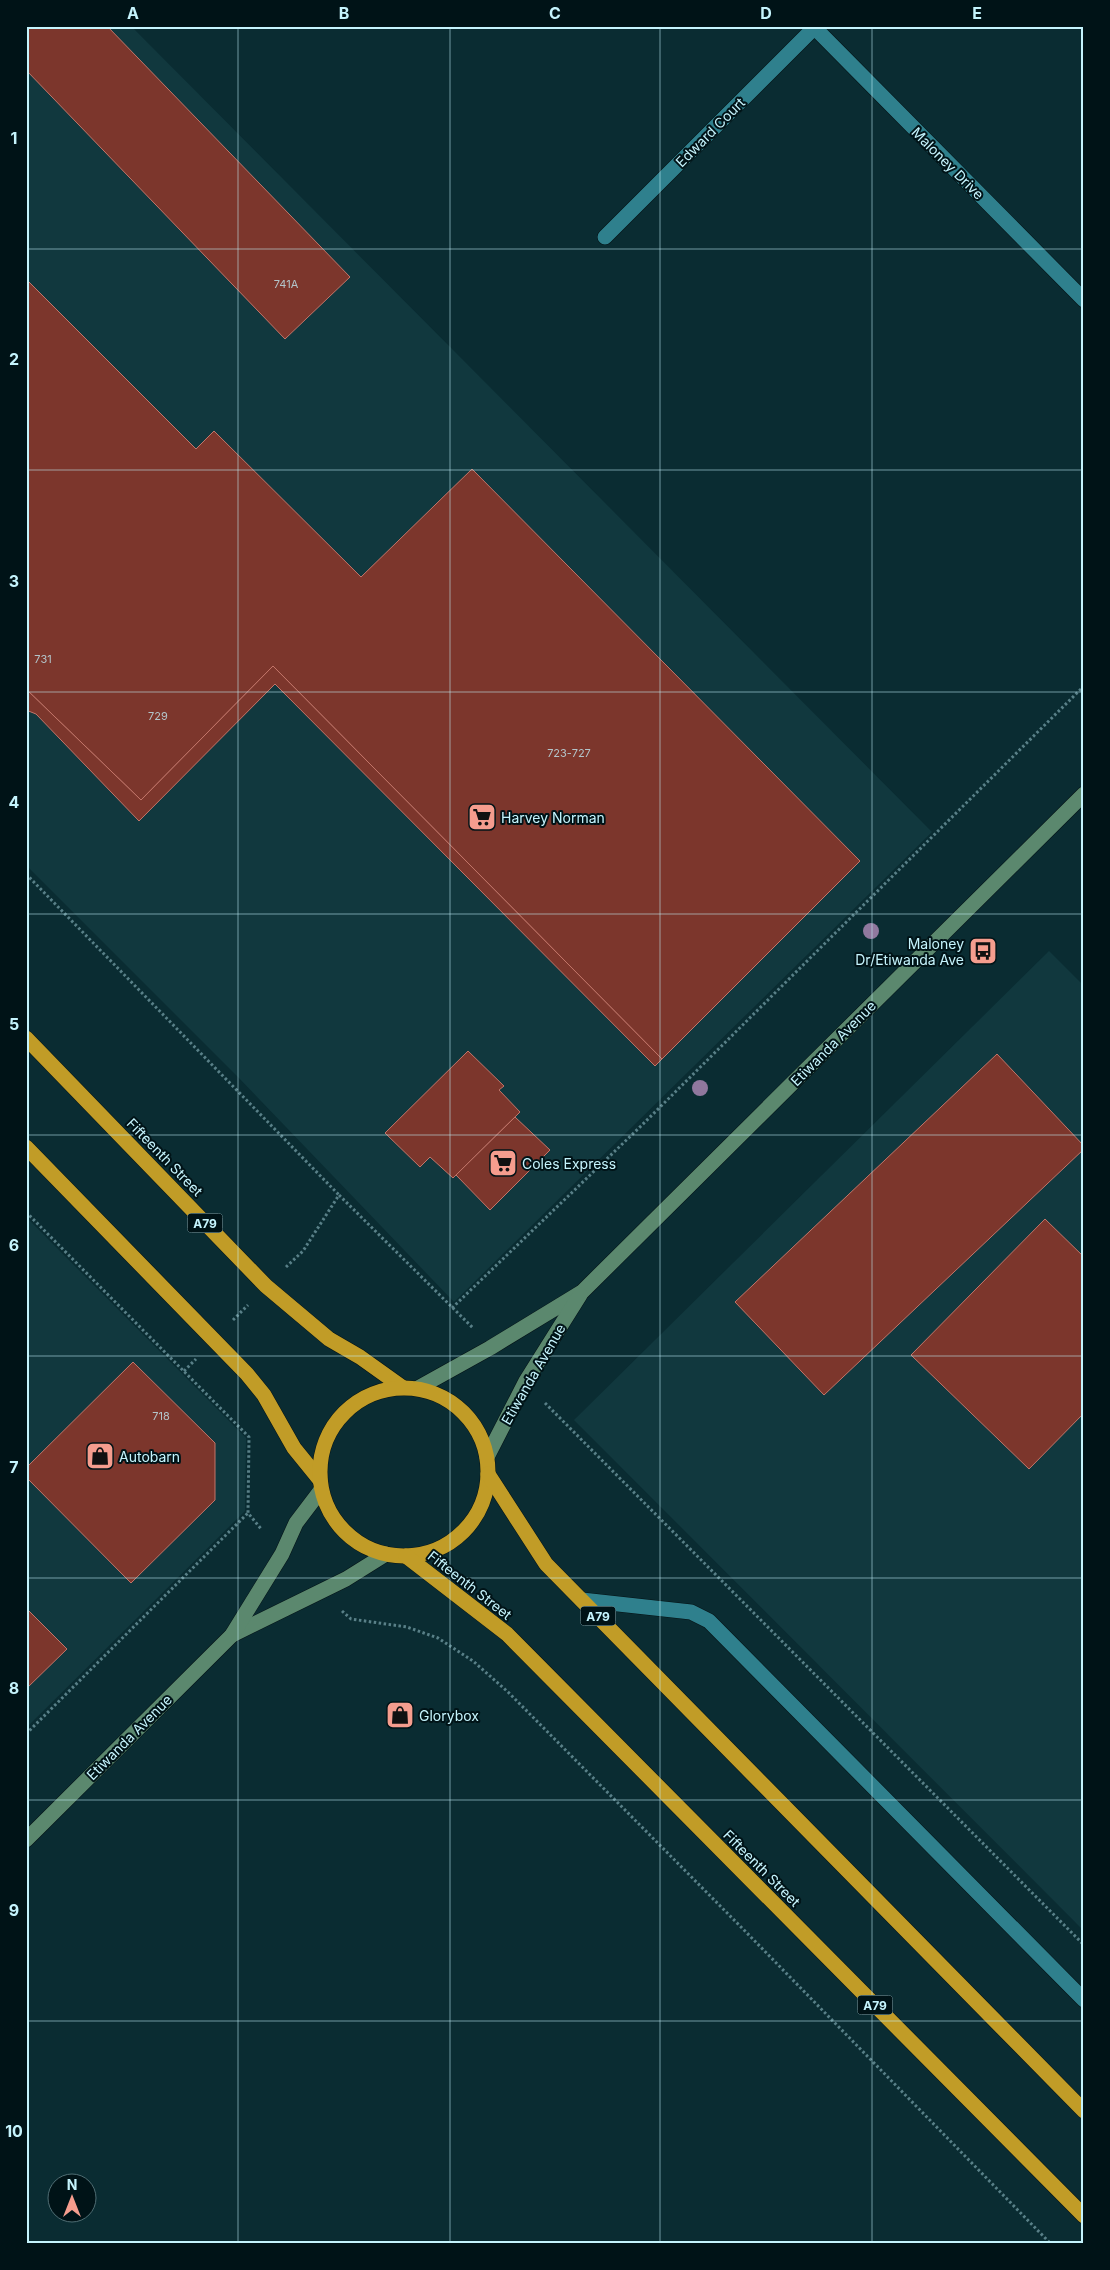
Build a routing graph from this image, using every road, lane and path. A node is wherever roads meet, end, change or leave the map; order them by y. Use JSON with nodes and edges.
{"nodes":[{"id":1,"x":814,"y":27,"type":"edge"},
{"id":2,"x":605,"y":237,"type":"dead end"},
{"id":3,"x":1084,"y":300,"type":"edge"},
{"id":4,"x":1084,"y":686,"type":"edge"},
{"id":5,"x":1084,"y":794,"type":"edge"},
{"id":6,"x":26,"y":874,"type":"edge"},
{"id":7,"x":26,"y":1038,"type":"edge"},
{"id":8,"x":26,"y":1147,"type":"edge"},
{"id":9,"x":339,"y":1195,"type":"junction"},
{"id":10,"x":26,"y":1212,"type":"edge"},
{"id":11,"x":266,"y":1286,"type":"junction"},
{"id":12,"x":582,"y":1292,"type":"junction"},
{"id":13,"x":452,"y":1308,"type":"junction"},
{"id":14,"x":215,"y":1339,"type":"junction"},
{"id":15,"x":490,"y":1348,"type":"junction"},
{"id":16,"x":184,"y":1371,"type":"junction"},
{"id":17,"x":526,"y":1381,"type":"junction"},
{"id":18,"x":402,"y":1387,"type":"junction"},
{"id":19,"x":418,"y":1388,"type":"junction"},
{"id":20,"x":487,"y":1457,"type":"junction"},
{"id":21,"x":488,"y":1474,"type":"junction"},
{"id":22,"x":320,"y":1485,"type":"junction"},
{"id":23,"x":248,"y":1513,"type":"junction"},
{"id":24,"x":282,"y":1554,"type":"junction"},
{"id":25,"x":386,"y":1554,"type":"junction"},
{"id":26,"x":406,"y":1556,"type":"junction"},
{"id":27,"x":320,"y":1591,"type":"junction"},
{"id":28,"x":582,"y":1600,"type":"junction"},
{"id":29,"x":232,"y":1635,"type":"junction"},
{"id":30,"x":26,"y":1734,"type":"edge"},
{"id":31,"x":26,"y":1840,"type":"edge"},
{"id":32,"x":1084,"y":1945,"type":"edge"},
{"id":33,"x":1084,"y":2000,"type":"edge"},
{"id":34,"x":1084,"y":2111,"type":"edge"},
{"id":35,"x":1084,"y":2216,"type":"edge"},
{"id":36,"x":1051,"y":2244,"type":"edge"}],
"edges":[{"from":1,"to":2,"type":"street","name":"Edward Court"},
{"from":1,"to":3,"type":"street","name":"Maloney Drive"},
{"from":4,"to":13,"type":"path"},
{"from":5,"to":12,"type":"street","name":"Etiwanda Avenue"},
{"from":6,"to":9,"type":"path"},
{"from":7,"to":11,"type":"highway","name":"Fifteenth Street","number":"A79"},
{"from":8,"to":14,"type":"highway","number":"A79"},
{"from":9,"to":11,"type":"path"},
{"from":9,"to":13,"type":"path"},
{"from":10,"to":16,"type":"path"},
{"from":11,"to":14,"type":"path"},
{"from":11,"to":18,"type":"highway","name":"Fifteenth Street","number":"A79"},
{"from":12,"to":15,"type":"street","name":"Etiwanda Avenue"},
{"from":12,"to":17,"type":"street","name":"Etiwanda Avenue"},
{"from":13,"to":15,"type":"path"},
{"from":14,"to":16,"type":"path"},
{"from":14,"to":22,"type":"highway","number":"A79"},
{"from":15,"to":19,"type":"street","name":"Etiwanda Avenue"},
{"from":16,"to":23,"type":"path"},
{"from":17,"to":20,"type":"street","name":"Etiwanda Avenue"},
{"from":17,"to":32,"type":"path"},
{"from":18,"to":19,"type":"highway","number":"A79"},
{"from":18,"to":22,"type":"highway","number":"A79"},
{"from":19,"to":20,"type":"highway","number":"A79"},
{"from":20,"to":21,"type":"highway","number":"A79"},
{"from":21,"to":26,"type":"highway","number":"A79"},
{"from":21,"to":28,"type":"highway","number":"A79"},
{"from":22,"to":24,"type":"street","name":"Etiwanda Avenue"},
{"from":22,"to":25,"type":"highway","number":"A79"},
{"from":23,"to":24,"type":"path"},
{"from":23,"to":30,"type":"path"},
{"from":24,"to":29,"type":"street","name":"Etiwanda Avenue"},
{"from":25,"to":26,"type":"highway","number":"A79"},
{"from":25,"to":27,"type":"street","name":"Etiwanda Avenue"},
{"from":26,"to":35,"type":"highway","name":"Fifteenth Street","number":"A79"},
{"from":27,"to":29,"type":"street","name":"Etiwanda Avenue"},
{"from":27,"to":36,"type":"path"},
{"from":28,"to":33,"type":"street"},
{"from":28,"to":34,"type":"highway","number":"A79"},
{"from":29,"to":31,"type":"street","name":"Etiwanda Avenue"}]}
